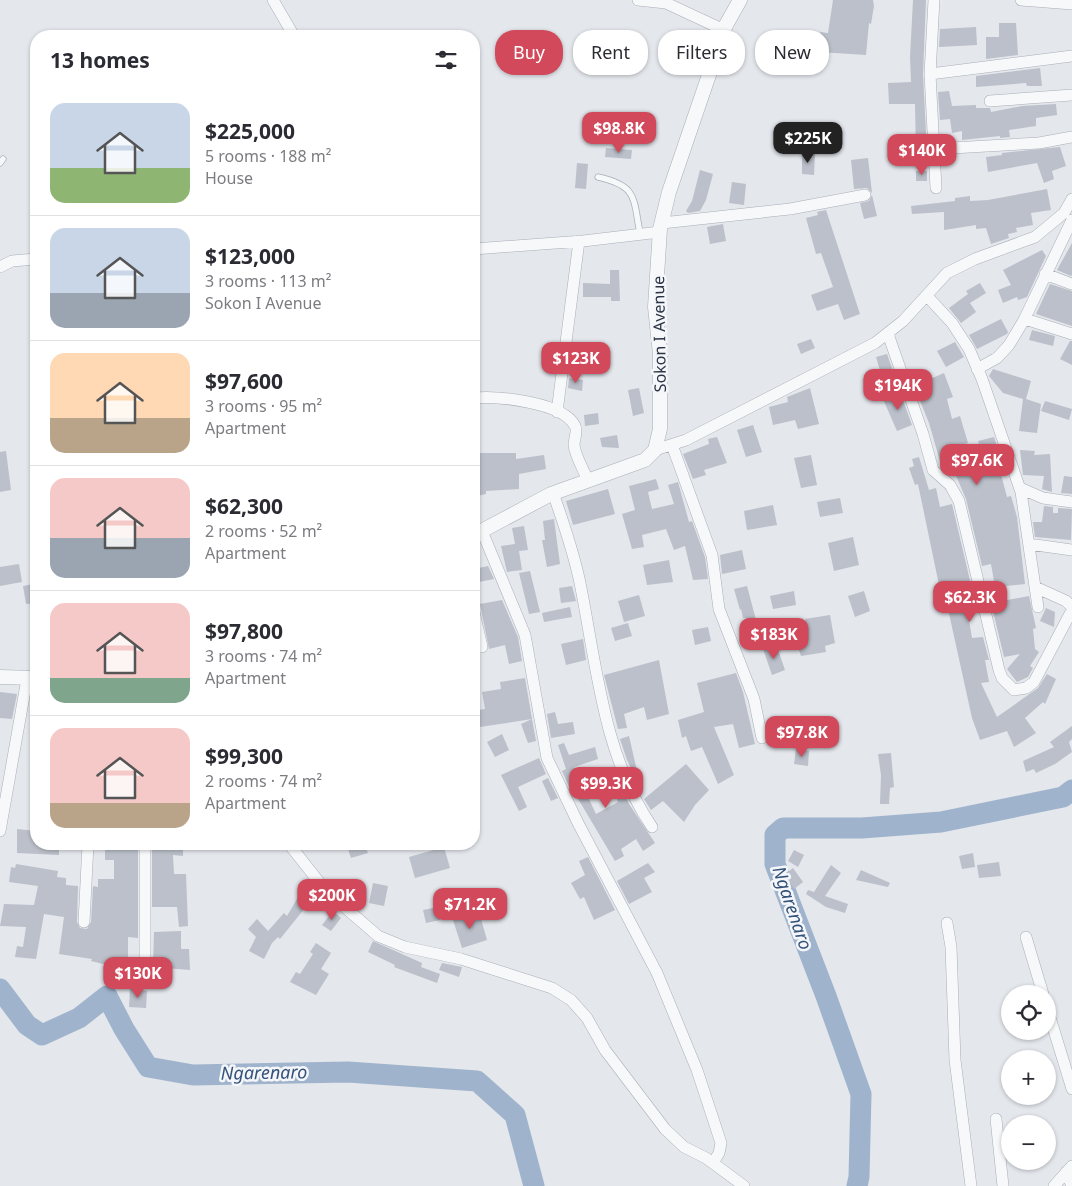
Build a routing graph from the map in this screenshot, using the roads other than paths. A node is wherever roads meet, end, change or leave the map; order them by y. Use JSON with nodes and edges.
{"nodes":[{"id":1,"x":273,"y":0,"type":"edge"},
{"id":2,"x":638,"y":0,"type":"edge"},
{"id":3,"x":740,"y":0,"type":"edge"},
{"id":4,"x":934,"y":0,"type":"edge"},
{"id":5,"x":1021,"y":0,"type":"edge"},
{"id":6,"x":1072,"y":4,"type":"edge"},
{"id":7,"x":290,"y":30,"type":"edge"},
{"id":8,"x":724,"y":30,"type":"joint"},
{"id":9,"x":1072,"y":56,"type":"edge"},
{"id":10,"x":930,"y":74,"type":"junction"},
{"id":11,"x":709,"y":75,"type":"edge"},
{"id":12,"x":1072,"y":96,"type":"edge"},
{"id":13,"x":990,"y":101,"type":"dead end"},
{"id":14,"x":1072,"y":137,"type":"edge"},
{"id":15,"x":934,"y":148,"type":"junction"},
{"id":16,"x":598,"y":176,"type":"dead end"},
{"id":17,"x":936,"y":188,"type":"dead end"},
{"id":18,"x":865,"y":195,"type":"dead end"},
{"id":19,"x":1072,"y":199,"type":"edge"},
{"id":20,"x":1072,"y":220,"type":"edge"},
{"id":21,"x":661,"y":228,"type":"junction"},
{"id":22,"x":1070,"y":232,"type":"edge"},
{"id":23,"x":640,"y":233,"type":"junction"},
{"id":24,"x":579,"y":241,"type":"junction"},
{"id":25,"x":480,"y":249,"type":"edge"},
{"id":26,"x":30,"y":259,"type":"edge"},
{"id":27,"x":0,"y":267,"type":"edge"},
{"id":28,"x":1045,"y":274,"type":"junction"},
{"id":29,"x":1072,"y":284,"type":"edge"},
{"id":30,"x":926,"y":296,"type":"junction"},
{"id":31,"x":1025,"y":319,"type":"junction"},
{"id":32,"x":888,"y":334,"type":"junction"},
{"id":33,"x":1072,"y":334,"type":"edge"},
{"id":34,"x":977,"y":369,"type":"junction"},
{"id":35,"x":480,"y":398,"type":"edge"},
{"id":36,"x":558,"y":412,"type":"junction"},
{"id":37,"x":672,"y":445,"type":"junction"},
{"id":38,"x":655,"y":450,"type":"junction"},
{"id":39,"x":588,"y":481,"type":"junction"},
{"id":40,"x":1020,"y":488,"type":"junction"},
{"id":41,"x":553,"y":493,"type":"junction"},
{"id":42,"x":1072,"y":502,"type":"edge"},
{"id":43,"x":480,"y":532,"type":"edge"},
{"id":44,"x":480,"y":537,"type":"edge"},
{"id":45,"x":1029,"y":544,"type":"junction"},
{"id":46,"x":1072,"y":550,"type":"edge"},
{"id":47,"x":1035,"y":587,"type":"junction"},
{"id":48,"x":1038,"y":607,"type":"dead end"},
{"id":49,"x":480,"y":638,"type":"edge"},
{"id":50,"x":482,"y":647,"type":"dead end"},
{"id":51,"x":0,"y":677,"type":"edge"},
{"id":52,"x":30,"y":678,"type":"edge"},
{"id":53,"x":30,"y":683,"type":"edge"},
{"id":54,"x":25,"y":696,"type":"junction"},
{"id":55,"x":30,"y":698,"type":"edge"},
{"id":56,"x":762,"y":738,"type":"dead end"},
{"id":57,"x":652,"y":827,"type":"dead end"},
{"id":58,"x":0,"y":831,"type":"edge"},
{"id":59,"x":88,"y":850,"type":"edge"},
{"id":60,"x":145,"y":850,"type":"edge"},
{"id":61,"x":294,"y":850,"type":"edge"},
{"id":62,"x":84,"y":922,"type":"dead end"},
{"id":63,"x":947,"y":923,"type":"dead end"},
{"id":64,"x":1026,"y":937,"type":"dead end"},
{"id":65,"x":145,"y":967,"type":"dead end"},
{"id":66,"x":1040,"y":985,"type":"edge"},
{"id":67,"x":1056,"y":1037,"type":"edge"},
{"id":68,"x":1072,"y":1088,"type":"edge"},
{"id":69,"x":996,"y":1119,"type":"dead end"},
{"id":70,"x":713,"y":1163,"type":"junction"},
{"id":71,"x":1069,"y":1169,"type":"edge"},
{"id":72,"x":744,"y":1186,"type":"edge"},
{"id":73,"x":971,"y":1186,"type":"edge"},
{"id":74,"x":1003,"y":1186,"type":"edge"},
{"id":75,"x":1054,"y":1186,"type":"edge"},
{"id":76,"x":1072,"y":1186,"type":"edge"}],
"edges":[{"from":1,"to":7,"type":"street"},
{"from":2,"to":8,"type":"street"},
{"from":3,"to":8,"type":"street","name":"Sokon I Avenue"},
{"from":4,"to":10,"type":"street"},
{"from":5,"to":6,"type":"street"},
{"from":9,"to":10,"type":"street"},
{"from":10,"to":15,"type":"street"},
{"from":11,"to":21,"type":"street","name":"Sokon I Avenue"},
{"from":12,"to":13,"type":"street"},
{"from":14,"to":15,"type":"street"},
{"from":15,"to":17,"type":"street"},
{"from":16,"to":23,"type":"lane"},
{"from":18,"to":21,"type":"street"},
{"from":19,"to":30,"type":"street"},
{"from":20,"to":22,"type":"street"},
{"from":21,"to":23,"type":"street"},
{"from":21,"to":38,"type":"street","name":"Sokon I Avenue"},
{"from":22,"to":28,"type":"street"},
{"from":23,"to":24,"type":"street"},
{"from":24,"to":25,"type":"street"},
{"from":24,"to":36,"type":"street"},
{"from":26,"to":27,"type":"street"},
{"from":28,"to":29,"type":"street"},
{"from":28,"to":31,"type":"street"},
{"from":30,"to":32,"type":"street"},
{"from":30,"to":34,"type":"street"},
{"from":31,"to":33,"type":"street"},
{"from":31,"to":34,"type":"street"},
{"from":32,"to":37,"type":"street"},
{"from":32,"to":47,"type":"street"},
{"from":34,"to":40,"type":"street"},
{"from":35,"to":36,"type":"street"},
{"from":36,"to":39,"type":"street"},
{"from":37,"to":38,"type":"street"},
{"from":37,"to":56,"type":"street"},
{"from":38,"to":39,"type":"street"},
{"from":39,"to":41,"type":"street"},
{"from":40,"to":42,"type":"street"},
{"from":40,"to":45,"type":"street"},
{"from":41,"to":43,"type":"street"},
{"from":41,"to":57,"type":"street"},
{"from":44,"to":70,"type":"street"},
{"from":45,"to":46,"type":"street"},
{"from":45,"to":47,"type":"street"},
{"from":47,"to":48,"type":"street"},
{"from":49,"to":50,"type":"street"},
{"from":51,"to":52,"type":"street"},
{"from":53,"to":54,"type":"street"},
{"from":54,"to":55,"type":"street"},
{"from":54,"to":58,"type":"street"},
{"from":59,"to":62,"type":"street"},
{"from":60,"to":65,"type":"street"},
{"from":61,"to":70,"type":"street"},
{"from":63,"to":73,"type":"street"},
{"from":64,"to":66,"type":"street"},
{"from":67,"to":68,"type":"street"},
{"from":69,"to":74,"type":"street"},
{"from":70,"to":72,"type":"street"},
{"from":71,"to":75,"type":"street"},
{"from":71,"to":76,"type":"street"}]}
